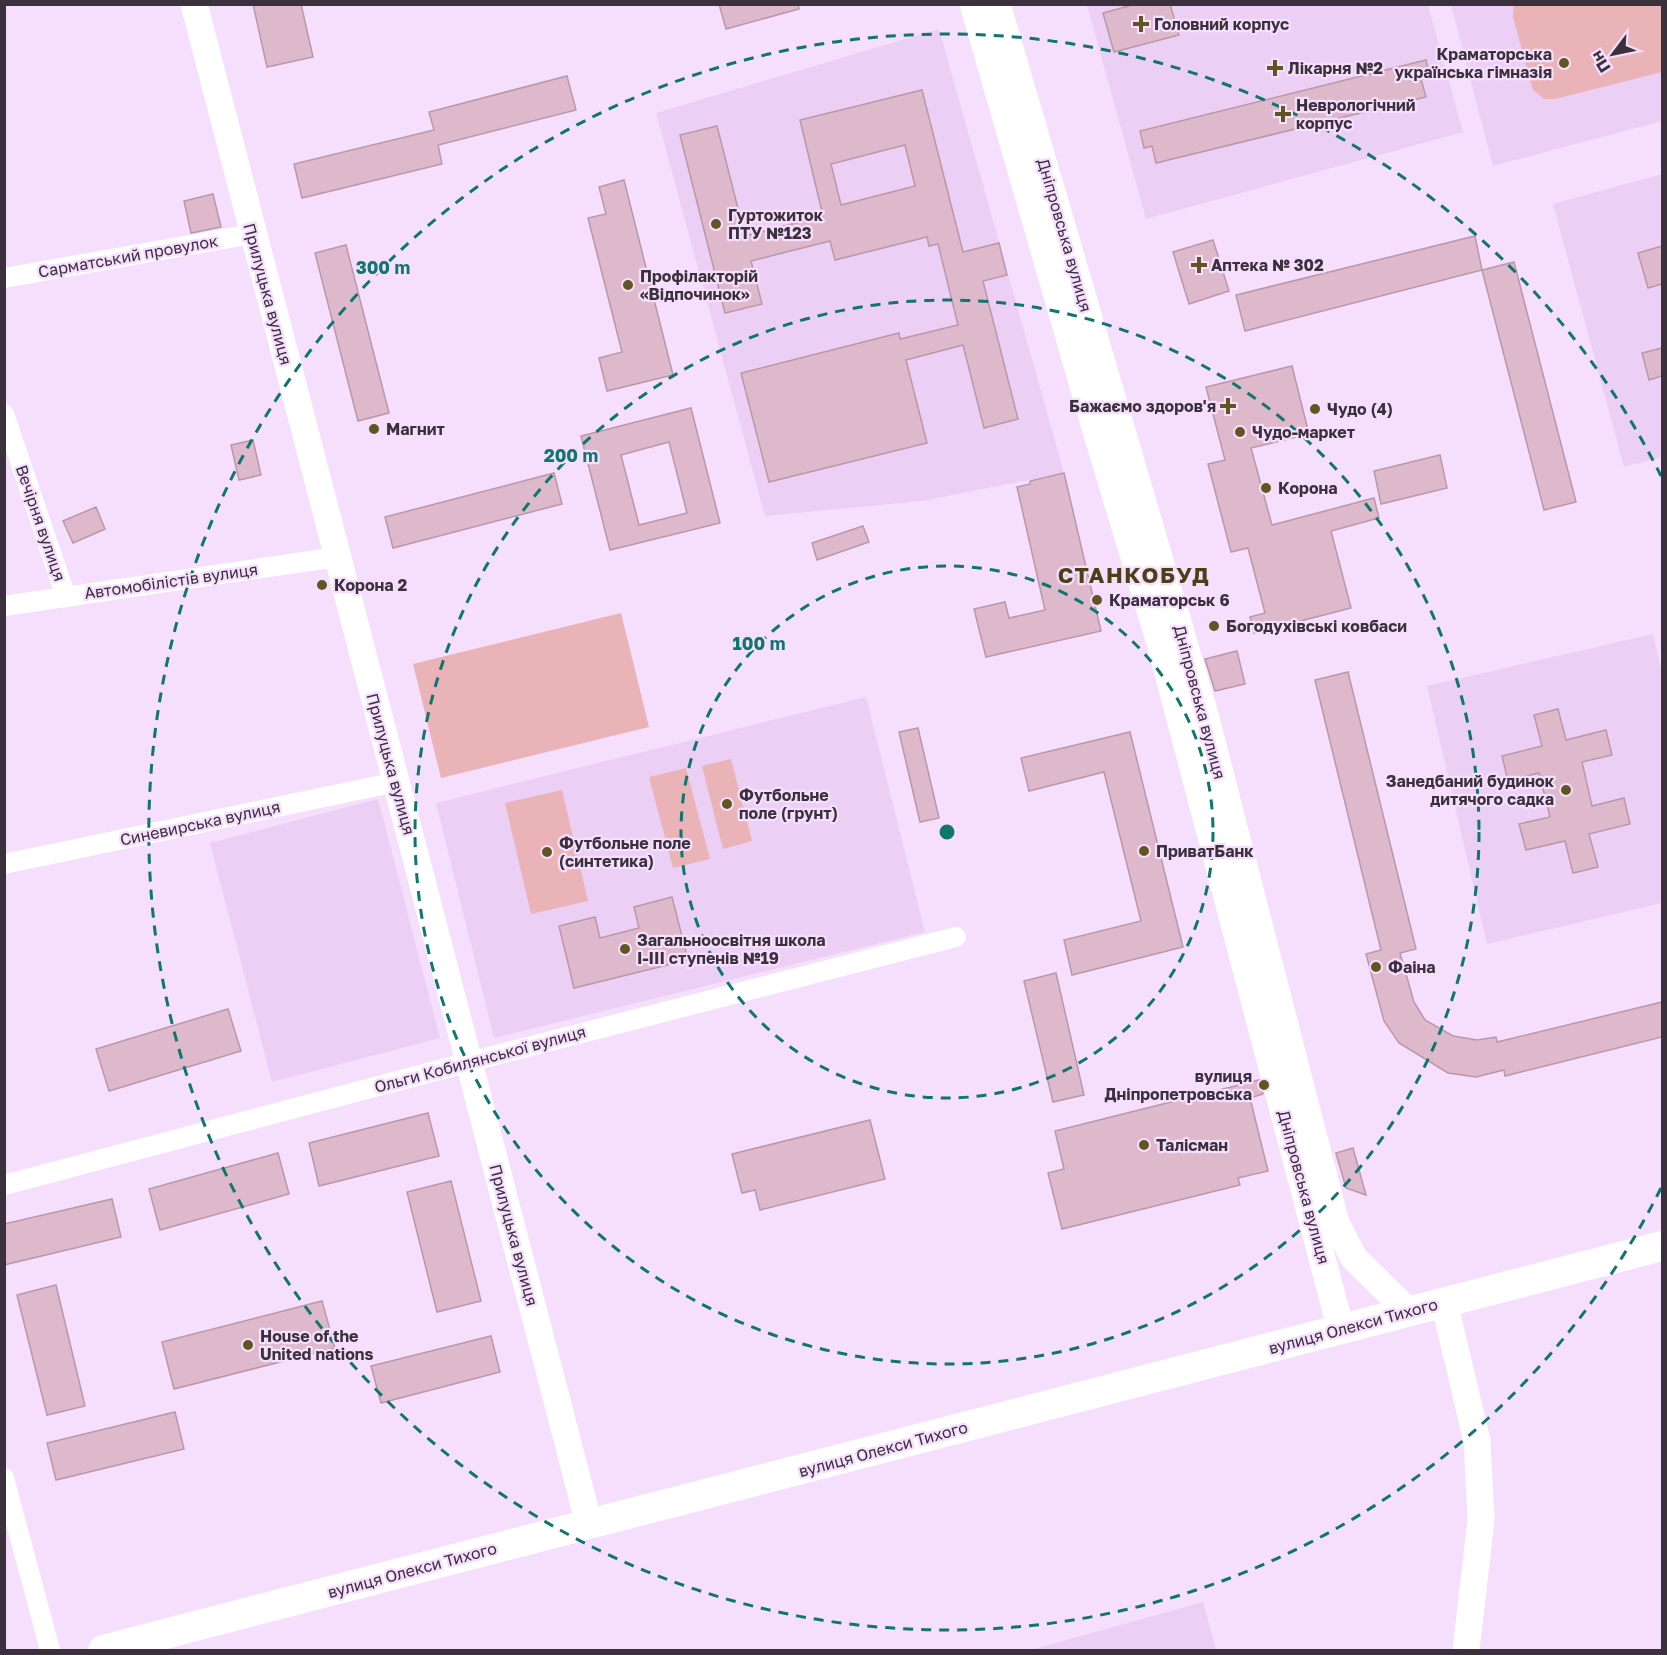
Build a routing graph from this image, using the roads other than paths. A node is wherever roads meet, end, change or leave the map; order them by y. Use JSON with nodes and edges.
{"nodes":[{"id":1,"x":194,"y":4,"type":"edge"},
{"id":2,"x":973,"y":4,"type":"edge"},
{"id":3,"x":997,"y":4,"type":"edge"},
{"id":4,"x":252,"y":234,"type":"junction"},
{"id":5,"x":4,"y":278,"type":"edge"},
{"id":6,"x":4,"y":414,"type":"edge"},
{"id":7,"x":337,"y":557,"type":"junction"},
{"id":8,"x":66,"y":597,"type":"junction"},
{"id":9,"x":4,"y":606,"type":"edge"},
{"id":10,"x":396,"y":782,"type":"junction"},
{"id":11,"x":4,"y":864,"type":"edge"},
{"id":12,"x":956,"y":937,"type":"dead end"},
{"id":13,"x":469,"y":1062,"type":"junction"},
{"id":14,"x":4,"y":1185,"type":"edge"},
{"id":15,"x":1662,"y":1246,"type":"edge"},
{"id":16,"x":1444,"y":1302,"type":"junction"},
{"id":17,"x":1409,"y":1312,"type":"junction"},
{"id":18,"x":1341,"y":1330,"type":"junction"},
{"id":19,"x":4,"y":1478,"type":"edge"},
{"id":20,"x":589,"y":1524,"type":"junction"},
{"id":21,"x":50,"y":1650,"type":"edge"},
{"id":22,"x":103,"y":1650,"type":"edge"},
{"id":23,"x":1466,"y":1650,"type":"edge"}],
"edges":[{"from":1,"to":4,"type":"street","name":"Прилуцька вулиця"},
{"from":2,"to":18,"type":"street","name":"Дніпровська вулиця"},
{"from":3,"to":17,"type":"street","name":"Дніпровська вулиця"},
{"from":4,"to":5,"type":"street","name":"Сарматський провулок"},
{"from":4,"to":7,"type":"street","name":"Прилуцька вулиця"},
{"from":6,"to":8,"type":"street","name":"Вечірня вулиця"},
{"from":7,"to":8,"type":"street","name":"Автомобілістів вулиця"},
{"from":7,"to":10,"type":"street","name":"Прилуцька вулиця"},
{"from":8,"to":9,"type":"street","name":"Автомобілістів вулиця"},
{"from":10,"to":11,"type":"street","name":"Синевирська вулиця"},
{"from":10,"to":13,"type":"street","name":"Прилуцька вулиця"},
{"from":12,"to":13,"type":"street","name":"Ольги Кобилянської вулиця"},
{"from":13,"to":14,"type":"street","name":"Ольги Кобилянської вулиця"},
{"from":13,"to":20,"type":"street","name":"Прилуцька вулиця"},
{"from":15,"to":16,"type":"main road","name":"вулиця Олекси Тихого"},
{"from":16,"to":17,"type":"main road","name":"вулиця Олекси Тихого"},
{"from":16,"to":23,"type":"street"},
{"from":17,"to":18,"type":"main road","name":"вулиця Олекси Тихого"},
{"from":18,"to":20,"type":"main road","name":"вулиця Олекси Тихого"},
{"from":19,"to":21,"type":"street"},
{"from":20,"to":22,"type":"main road","name":"вулиця Олекси Тихого"}]}
